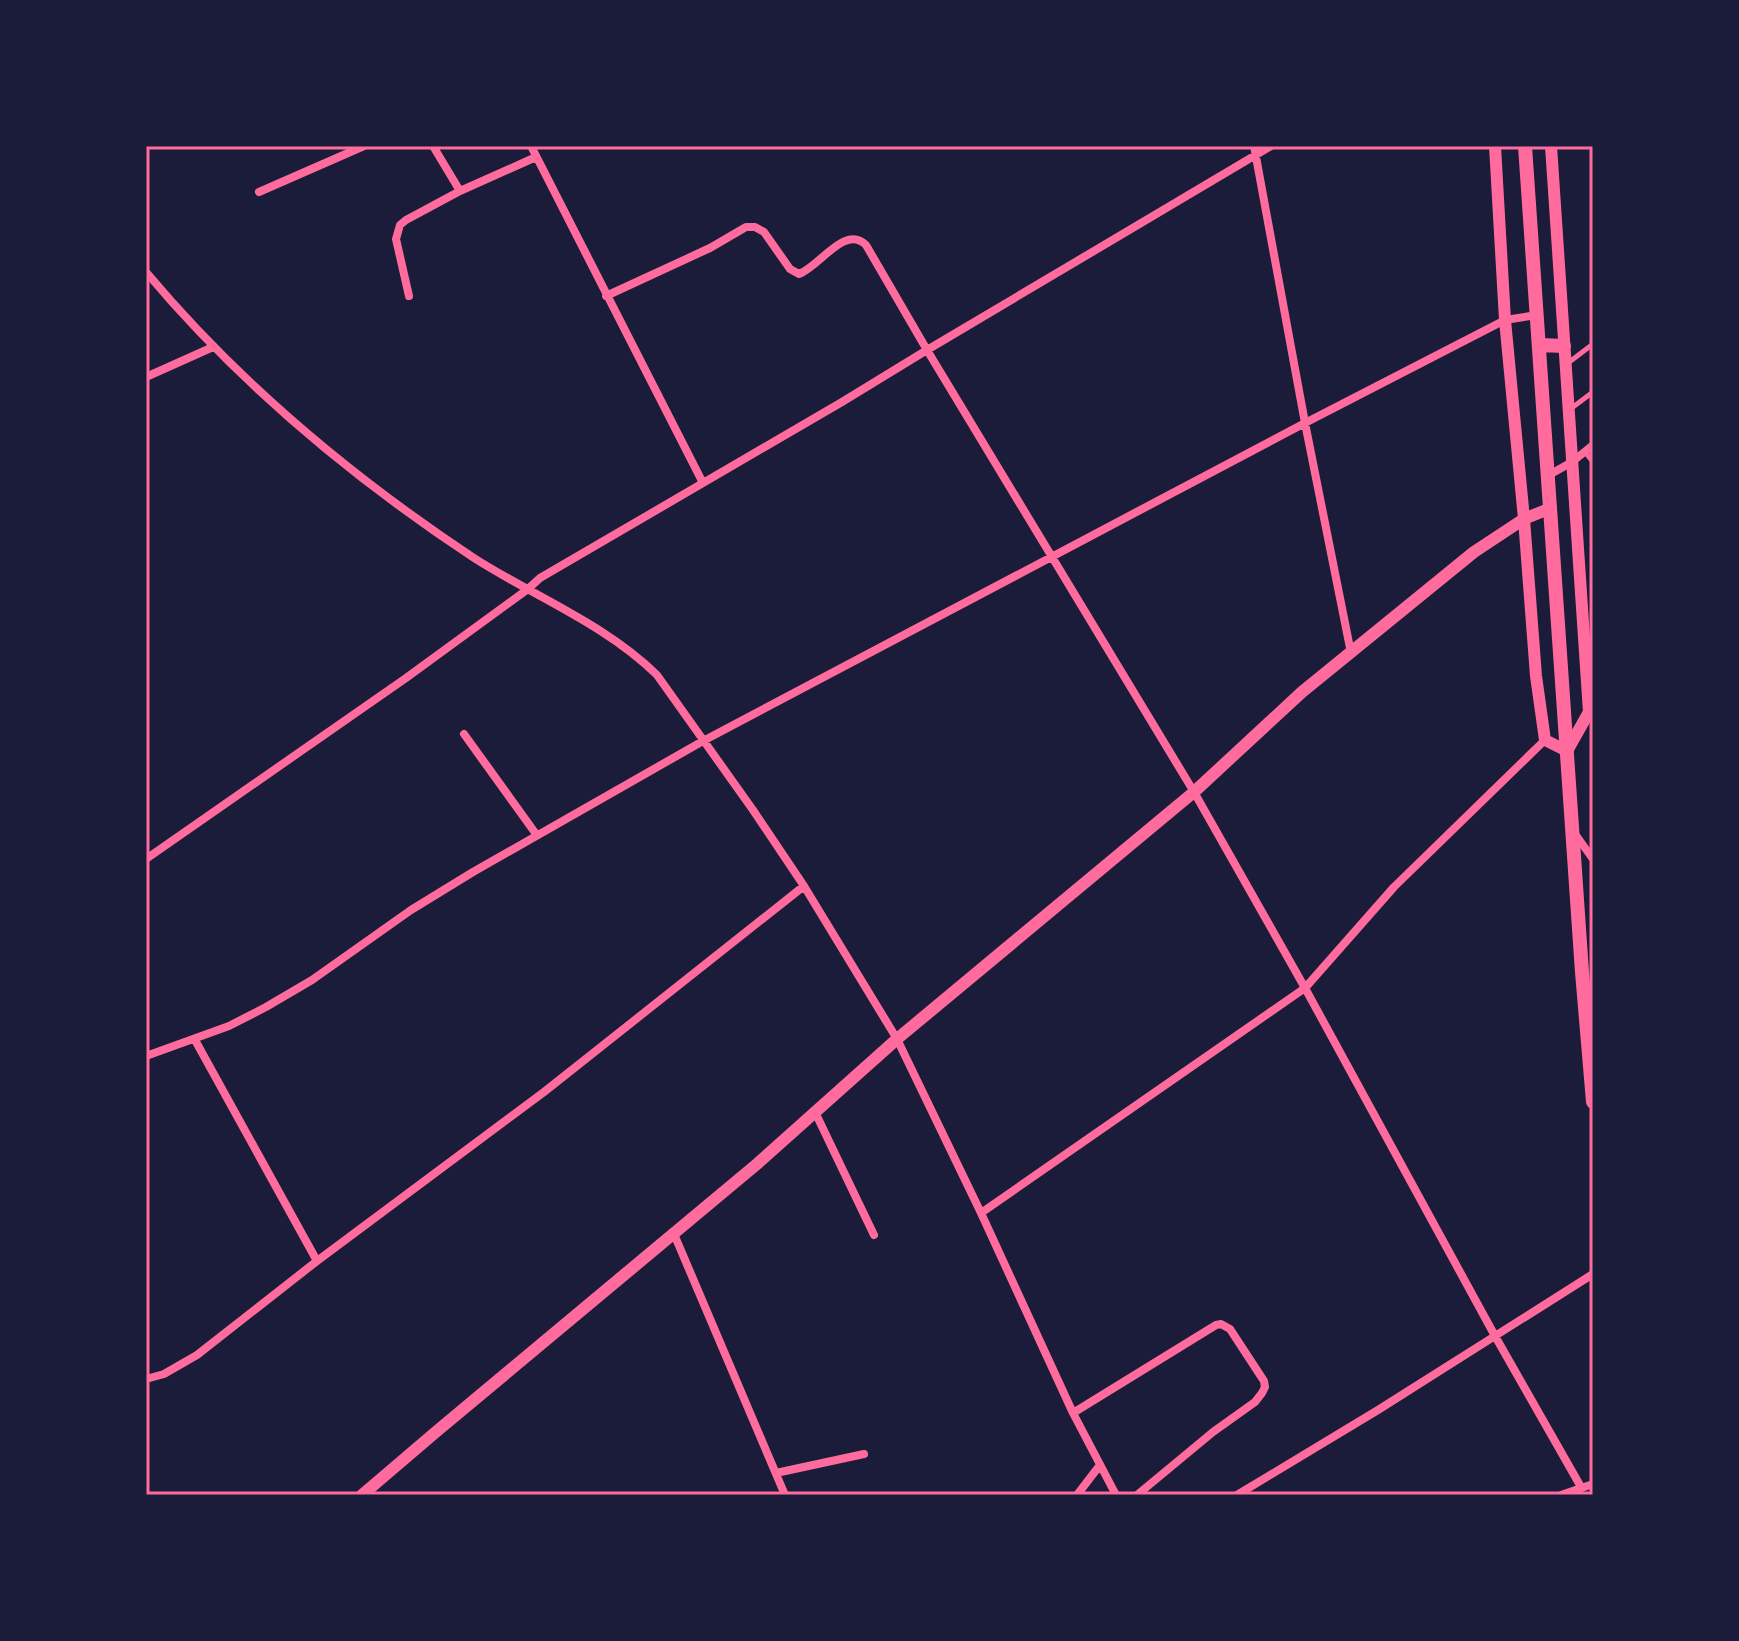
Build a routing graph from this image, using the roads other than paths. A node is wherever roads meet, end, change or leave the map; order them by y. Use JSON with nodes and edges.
{"nodes":[{"id":1,"x":364,"y":146,"type":"edge"},
{"id":2,"x":433,"y":146,"type":"edge"},
{"id":3,"x":531,"y":146,"type":"edge"},
{"id":4,"x":1271,"y":146,"type":"edge"},
{"id":5,"x":1495,"y":146,"type":"edge"},
{"id":6,"x":1525,"y":146,"type":"edge"},
{"id":7,"x":1551,"y":146,"type":"edge"},
{"id":8,"x":1255,"y":151,"type":"edge"},
{"id":9,"x":536,"y":157,"type":"junction"},
{"id":10,"x":460,"y":191,"type":"junction"},
{"id":11,"x":259,"y":192,"type":"dead end"},
{"id":12,"x":146,"y":272,"type":"edge"},
{"id":13,"x":409,"y":296,"type":"dead end"},
{"id":14,"x":606,"y":296,"type":"junction"},
{"id":15,"x":1538,"y":315,"type":"junction"},
{"id":16,"x":1505,"y":320,"type":"junction"},
{"id":17,"x":1593,"y":344,"type":"edge"},
{"id":18,"x":1540,"y":345,"type":"junction"},
{"id":19,"x":1564,"y":346,"type":"junction"},
{"id":20,"x":213,"y":347,"type":"junction"},
{"id":21,"x":927,"y":350,"type":"junction"},
{"id":22,"x":1565,"y":365,"type":"junction"},
{"id":23,"x":146,"y":377,"type":"edge"},
{"id":24,"x":1593,"y":392,"type":"edge"},
{"id":25,"x":1568,"y":410,"type":"junction"},
{"id":26,"x":1305,"y":423,"type":"junction"},
{"id":27,"x":1593,"y":445,"type":"edge"},
{"id":28,"x":1585,"y":452,"type":"junction"},
{"id":29,"x":1572,"y":462,"type":"junction"},
{"id":30,"x":1593,"y":462,"type":"edge"},
{"id":31,"x":1549,"y":475,"type":"junction"},
{"id":32,"x":703,"y":483,"type":"junction"},
{"id":33,"x":1551,"y":508,"type":"junction"},
{"id":34,"x":1524,"y":519,"type":"junction"},
{"id":35,"x":1052,"y":557,"type":"junction"},
{"id":36,"x":528,"y":589,"type":"junction"},
{"id":37,"x":1351,"y":653,"type":"junction"},
{"id":38,"x":1591,"y":715,"type":"edge"},
{"id":39,"x":464,"y":734,"type":"dead end"},
{"id":40,"x":1545,"y":740,"type":"junction"},
{"id":41,"x":703,"y":741,"type":"junction"},
{"id":42,"x":1567,"y":751,"type":"junction"},
{"id":43,"x":1194,"y":792,"type":"junction"},
{"id":44,"x":1574,"y":832,"type":"junction"},
{"id":45,"x":536,"y":834,"type":"junction"},
{"id":46,"x":146,"y":859,"type":"edge"},
{"id":47,"x":1593,"y":859,"type":"edge"},
{"id":48,"x":804,"y":886,"type":"junction"},
{"id":49,"x":1305,"y":988,"type":"junction"},
{"id":50,"x":897,"y":1039,"type":"junction"},
{"id":51,"x":195,"y":1040,"type":"junction"},
{"id":52,"x":146,"y":1056,"type":"edge"},
{"id":53,"x":1593,"y":1102,"type":"edge"},
{"id":54,"x":815,"y":1112,"type":"junction"},
{"id":55,"x":981,"y":1213,"type":"junction"},
{"id":56,"x":674,"y":1234,"type":"junction"},
{"id":57,"x":874,"y":1235,"type":"dead end"},
{"id":58,"x":317,"y":1261,"type":"junction"},
{"id":59,"x":1593,"y":1274,"type":"edge"},
{"id":60,"x":1495,"y":1336,"type":"junction"},
{"id":61,"x":146,"y":1379,"type":"edge"},
{"id":62,"x":1073,"y":1413,"type":"junction"},
{"id":63,"x":864,"y":1454,"type":"dead end"},
{"id":64,"x":1100,"y":1465,"type":"junction"},
{"id":65,"x":776,"y":1473,"type":"junction"},
{"id":66,"x":1593,"y":1484,"type":"edge"},
{"id":67,"x":1581,"y":1487,"type":"junction"},
{"id":68,"x":362,"y":1495,"type":"edge"},
{"id":69,"x":785,"y":1495,"type":"edge"},
{"id":70,"x":1077,"y":1495,"type":"edge"},
{"id":71,"x":1116,"y":1495,"type":"edge"},
{"id":72,"x":1137,"y":1495,"type":"edge"},
{"id":73,"x":1237,"y":1495,"type":"edge"},
{"id":74,"x":1561,"y":1495,"type":"edge"}],
"edges":[{"from":1,"to":11,"type":"street"},
{"from":2,"to":10,"type":"street"},
{"from":3,"to":9,"type":"street"},
{"from":4,"to":8,"type":"street"},
{"from":5,"to":16,"type":"street"},
{"from":6,"to":15,"type":"main road"},
{"from":7,"to":19,"type":"street"},
{"from":8,"to":21,"type":"street"},
{"from":8,"to":26,"type":"street"},
{"from":9,"to":10,"type":"street"},
{"from":9,"to":14,"type":"street"},
{"from":10,"to":13,"type":"street"},
{"from":12,"to":20,"type":"street"},
{"from":14,"to":21,"type":"street"},
{"from":14,"to":32,"type":"street"},
{"from":15,"to":16,"type":"street"},
{"from":15,"to":18,"type":"main road"},
{"from":16,"to":26,"type":"street"},
{"from":16,"to":34,"type":"street"},
{"from":17,"to":22,"type":"lane"},
{"from":18,"to":19,"type":"main road"},
{"from":18,"to":31,"type":"main road"},
{"from":19,"to":22,"type":"street"},
{"from":20,"to":23,"type":"street"},
{"from":20,"to":36,"type":"street"},
{"from":21,"to":32,"type":"street"},
{"from":21,"to":35,"type":"street"},
{"from":22,"to":25,"type":"street"},
{"from":24,"to":25,"type":"lane"},
{"from":25,"to":29,"type":"street"},
{"from":26,"to":35,"type":"street"},
{"from":26,"to":37,"type":"street"},
{"from":27,"to":28,"type":"street"},
{"from":28,"to":29,"type":"street"},
{"from":28,"to":30,"type":"lane"},
{"from":29,"to":31,"type":"street"},
{"from":29,"to":38,"type":"street"},
{"from":31,"to":33,"type":"main road"},
{"from":32,"to":36,"type":"street"},
{"from":33,"to":34,"type":"street"},
{"from":33,"to":42,"type":"main road"},
{"from":34,"to":37,"type":"street"},
{"from":34,"to":40,"type":"street"},
{"from":35,"to":41,"type":"street"},
{"from":35,"to":43,"type":"street"},
{"from":36,"to":41,"type":"street"},
{"from":36,"to":46,"type":"street"},
{"from":37,"to":43,"type":"street"},
{"from":38,"to":42,"type":"street"},
{"from":39,"to":45,"type":"street"},
{"from":40,"to":42,"type":"street"},
{"from":40,"to":49,"type":"street"},
{"from":41,"to":45,"type":"street"},
{"from":41,"to":48,"type":"street"},
{"from":42,"to":44,"type":"main road"},
{"from":43,"to":49,"type":"street"},
{"from":43,"to":50,"type":"street"},
{"from":44,"to":47,"type":"street"},
{"from":44,"to":53,"type":"main road"},
{"from":45,"to":51,"type":"street"},
{"from":48,"to":50,"type":"street"},
{"from":48,"to":58,"type":"street"},
{"from":49,"to":55,"type":"street"},
{"from":49,"to":60,"type":"street"},
{"from":50,"to":54,"type":"street"},
{"from":50,"to":55,"type":"street"},
{"from":51,"to":52,"type":"street"},
{"from":51,"to":58,"type":"street"},
{"from":54,"to":56,"type":"street"},
{"from":54,"to":57,"type":"street"},
{"from":55,"to":62,"type":"street"},
{"from":56,"to":65,"type":"street"},
{"from":56,"to":68,"type":"street"},
{"from":58,"to":61,"type":"street"},
{"from":59,"to":60,"type":"street"},
{"from":60,"to":67,"type":"street"},
{"from":60,"to":73,"type":"street"},
{"from":62,"to":64,"type":"street"},
{"from":62,"to":72,"type":"street"},
{"from":63,"to":65,"type":"street"},
{"from":64,"to":70,"type":"street"},
{"from":64,"to":71,"type":"street"},
{"from":65,"to":69,"type":"street"},
{"from":66,"to":67,"type":"street"},
{"from":67,"to":74,"type":"street"}]}
